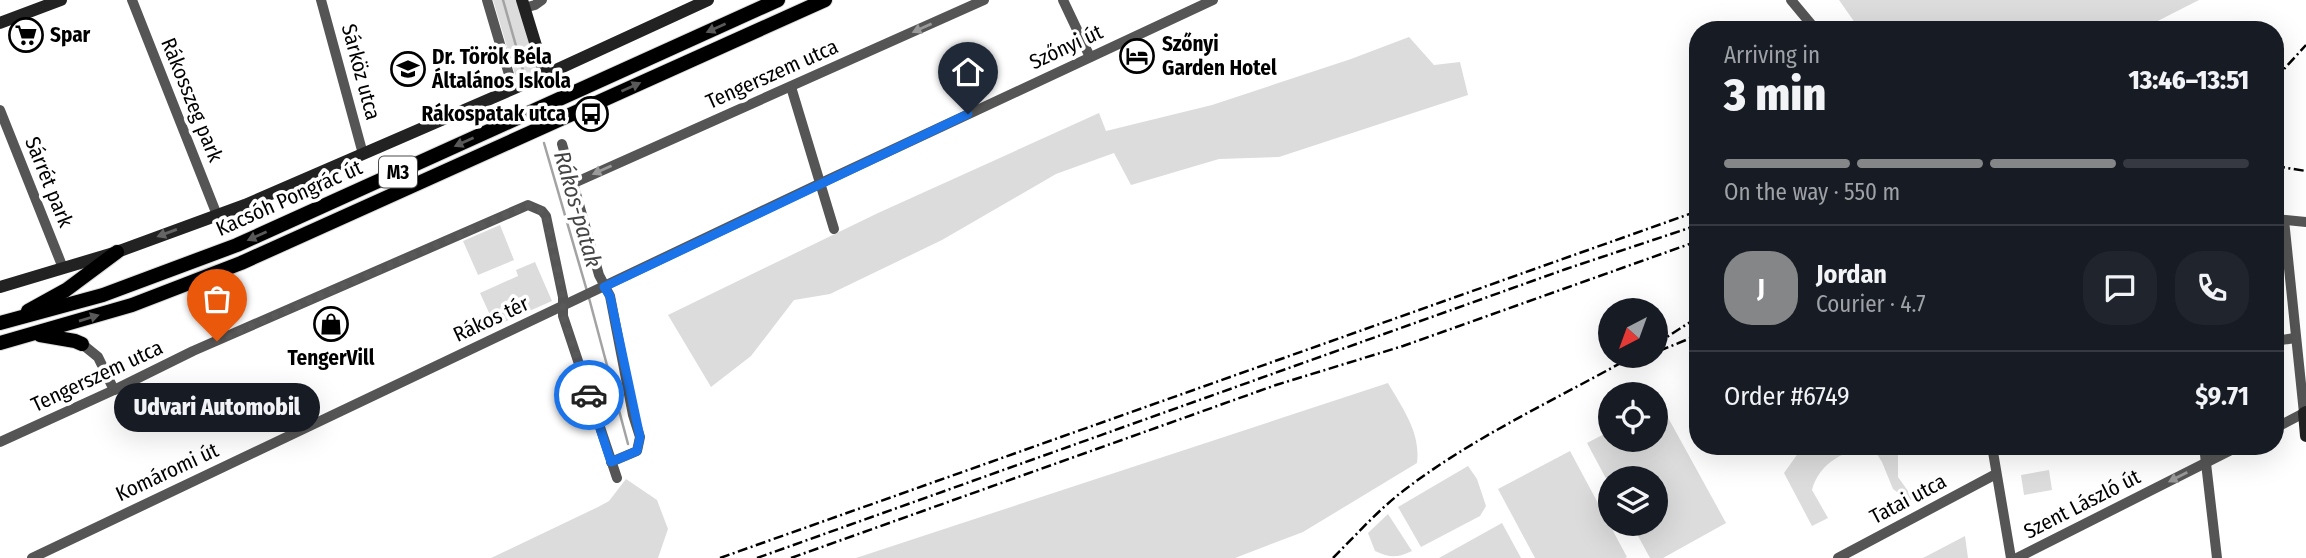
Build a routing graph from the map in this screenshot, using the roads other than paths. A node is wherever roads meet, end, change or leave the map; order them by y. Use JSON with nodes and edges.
{"nodes":[{"id":1,"x":132,"y":0,"type":"edge"},
{"id":2,"x":321,"y":0,"type":"edge"},
{"id":3,"x":487,"y":0,"type":"edge"},
{"id":4,"x":542,"y":0,"type":"edge"},
{"id":5,"x":708,"y":0,"type":"edge"},
{"id":6,"x":778,"y":0,"type":"edge"},
{"id":7,"x":825,"y":0,"type":"edge"},
{"id":8,"x":984,"y":0,"type":"edge"},
{"id":9,"x":1063,"y":0,"type":"edge"},
{"id":10,"x":1213,"y":0,"type":"edge"},
{"id":11,"x":1791,"y":0,"type":"edge"},
{"id":12,"x":58,"y":1,"type":"edge"},
{"id":13,"x":523,"y":4,"type":"edge"},
{"id":14,"x":1808,"y":21,"type":"edge"},
{"id":15,"x":0,"y":23,"type":"edge"},
{"id":16,"x":1090,"y":57,"type":"junction"},
{"id":17,"x":545,"y":75,"type":"junction"},
{"id":18,"x":791,"y":87,"type":"junction"},
{"id":19,"x":513,"y":88,"type":"junction"},
{"id":20,"x":0,"y":110,"type":"edge"},
{"id":21,"x":562,"y":144,"type":"dead end"},
{"id":22,"x":363,"y":154,"type":"junction"},
{"id":23,"x":574,"y":183,"type":"junction"},
{"id":24,"x":821,"y":183,"type":"junction"},
{"id":25,"x":217,"y":215,"type":"junction"},
{"id":26,"x":2284,"y":220,"type":"edge"},
{"id":27,"x":2306,"y":222,"type":"edge"},
{"id":28,"x":834,"y":229,"type":"dead end"},
{"id":29,"x":117,"y":252,"type":"junction"},
{"id":30,"x":2284,"y":256,"type":"edge"},
{"id":31,"x":63,"y":268,"type":"junction"},
{"id":32,"x":0,"y":287,"type":"edge"},
{"id":33,"x":599,"y":289,"type":"junction"},
{"id":34,"x":563,"y":307,"type":"junction"},
{"id":35,"x":5,"y":322,"type":"edge"},
{"id":36,"x":35,"y":334,"type":"junction"},
{"id":37,"x":2295,"y":338,"type":"junction"},
{"id":38,"x":2284,"y":340,"type":"edge"},
{"id":39,"x":0,"y":343,"type":"edge"},
{"id":40,"x":82,"y":344,"type":"joint"},
{"id":41,"x":395,"y":386,"type":"joint"},
{"id":42,"x":114,"y":390,"type":"junction"},
{"id":43,"x":2305,"y":412,"type":"edge"},
{"id":44,"x":2284,"y":423,"type":"edge"},
{"id":45,"x":2306,"y":436,"type":"edge"},
{"id":46,"x":0,"y":442,"type":"edge"},
{"id":47,"x":1993,"y":455,"type":"edge"},
{"id":48,"x":2205,"y":455,"type":"edge"},
{"id":49,"x":2222,"y":455,"type":"edge"},
{"id":50,"x":611,"y":462,"type":"junction"},
{"id":51,"x":2206,"y":463,"type":"junction"},
{"id":52,"x":1996,"y":474,"type":"junction"},
{"id":53,"x":617,"y":478,"type":"dead end"},
{"id":54,"x":32,"y":558,"type":"edge"},
{"id":55,"x":1838,"y":558,"type":"edge"},
{"id":56,"x":2011,"y":558,"type":"edge"},
{"id":57,"x":2017,"y":558,"type":"edge"},
{"id":58,"x":2217,"y":558,"type":"edge"}],
"edges":[{"from":1,"to":25,"type":"street","name":"Rákosszeg park"},
{"from":2,"to":22,"type":"street","name":"Sárköz utca"},
{"from":3,"to":19,"type":"street"},
{"from":4,"to":13,"type":"street"},
{"from":5,"to":17,"type":"street","name":"Kacsóh Pongrác út"},
{"from":6,"to":35,"type":"main road","name":"Kacsóh Pongrác út","number":"M3","one_way":true},
{"from":36,"to":7,"type":"main road","name":"Kacsóh Pongrác út","number":"M3","one_way":true},
{"from":8,"to":18,"type":"street","name":"Tengerszem utca","one_way":true},
{"from":9,"to":16,"type":"street"},
{"from":10,"to":16,"type":"street","name":"Szőnyi út"},
{"from":11,"to":14,"type":"street"},
{"from":12,"to":15,"type":"street"},
{"from":13,"to":17,"type":"street"},
{"from":16,"to":24,"type":"street","name":"Szőnyi út"},
{"from":17,"to":19,"type":"street","name":"Kacsóh Pongrác út"},
{"from":18,"to":23,"type":"street","name":"Tengerszem utca","one_way":true},
{"from":18,"to":24,"type":"street"},
{"from":19,"to":22,"type":"street","name":"Kacsóh Pongrác út"},
{"from":20,"to":31,"type":"street","name":"Sárrét park"},
{"from":21,"to":23,"type":"street"},
{"from":22,"to":25,"type":"street","name":"Kacsóh Pongrác út"},
{"from":23,"to":33,"type":"street"},
{"from":24,"to":28,"type":"street"},
{"from":24,"to":33,"type":"street","name":"Rákos tér"},
{"from":25,"to":29,"type":"street","name":"Kacsóh Pongrác út","one_way":true},
{"from":26,"to":27,"type":"street"},
{"from":29,"to":31,"type":"street","name":"Kacsóh Pongrác út"},
{"from":29,"to":35,"type":"main road"},
{"from":30,"to":37,"type":"street"},
{"from":31,"to":32,"type":"street","name":"Kacsóh Pongrác út"},
{"from":33,"to":34,"type":"street","name":"Rákos tér"},
{"from":33,"to":50,"type":"street"},
{"from":34,"to":41,"type":"street","name":"Rákos tér"},
{"from":34,"to":42,"type":"street","name":"Tengerszem utca"},
{"from":34,"to":50,"type":"street"},
{"from":36,"to":39,"type":"main road","name":"Kacsóh Pongrác út","number":"M3"},
{"from":36,"to":40,"type":"main road"},
{"from":37,"to":38,"type":"street"},
{"from":37,"to":43,"type":"street"},
{"from":40,"to":42,"type":"street"},
{"from":41,"to":54,"type":"street","name":"Komáromi út"},
{"from":42,"to":46,"type":"street","name":"Tengerszem utca"},
{"from":43,"to":44,"type":"street"},
{"from":43,"to":45,"type":"street"},
{"from":47,"to":52,"type":"street"},
{"from":48,"to":51,"type":"street"},
{"from":49,"to":51,"type":"street","name":"Szent László út"},
{"from":50,"to":53,"type":"street"},
{"from":51,"to":57,"type":"street","name":"Szent László út","one_way":true},
{"from":51,"to":58,"type":"street"},
{"from":52,"to":55,"type":"street","name":"Tatai utca"},
{"from":52,"to":56,"type":"street"}]}
